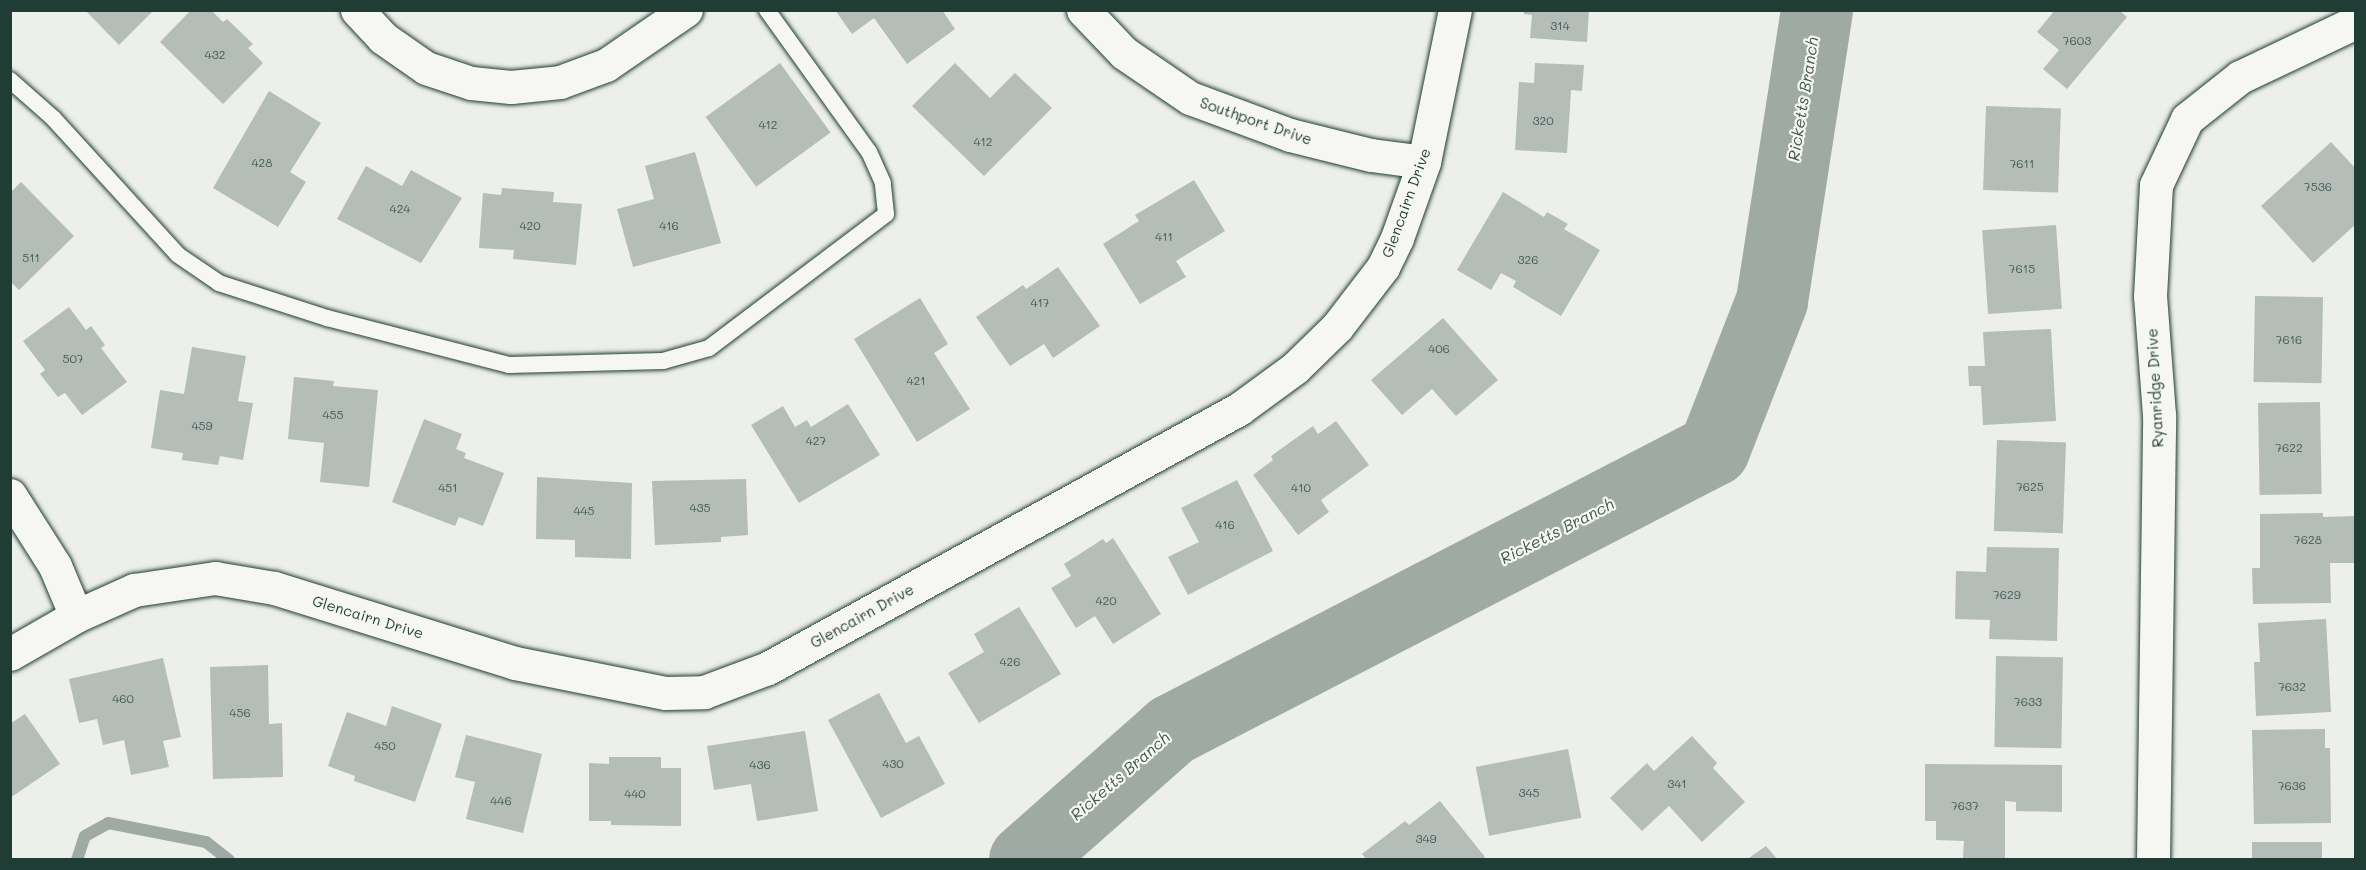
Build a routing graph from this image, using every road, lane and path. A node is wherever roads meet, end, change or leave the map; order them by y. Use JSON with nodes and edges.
{"nodes":[{"id":1,"x":357,"y":10,"type":"edge"},
{"id":2,"x":686,"y":10,"type":"edge"},
{"id":3,"x":767,"y":10,"type":"edge"},
{"id":4,"x":1083,"y":10,"type":"edge"},
{"id":5,"x":1455,"y":10,"type":"edge"},
{"id":6,"x":2355,"y":22,"type":"edge"},
{"id":7,"x":10,"y":80,"type":"edge"},
{"id":8,"x":1424,"y":162,"type":"junction"},
{"id":9,"x":10,"y":495,"type":"edge"},
{"id":10,"x":76,"y":616,"type":"junction"},
{"id":11,"x":10,"y":654,"type":"edge"},
{"id":12,"x":2153,"y":860,"type":"edge"}],
"edges":[{"from":1,"to":2,"type":"street"},
{"from":3,"to":7,"type":"lane"},
{"from":4,"to":8,"type":"street","name":"Southport Drive"},
{"from":5,"to":8,"type":"street","name":"Glencairn Drive"},
{"from":6,"to":12,"type":"street","name":"Ryanridge Drive"},
{"from":8,"to":10,"type":"street","name":"Glencairn Drive"},
{"from":9,"to":10,"type":"street"},
{"from":10,"to":11,"type":"street","name":"Glencairn Drive"}]}
